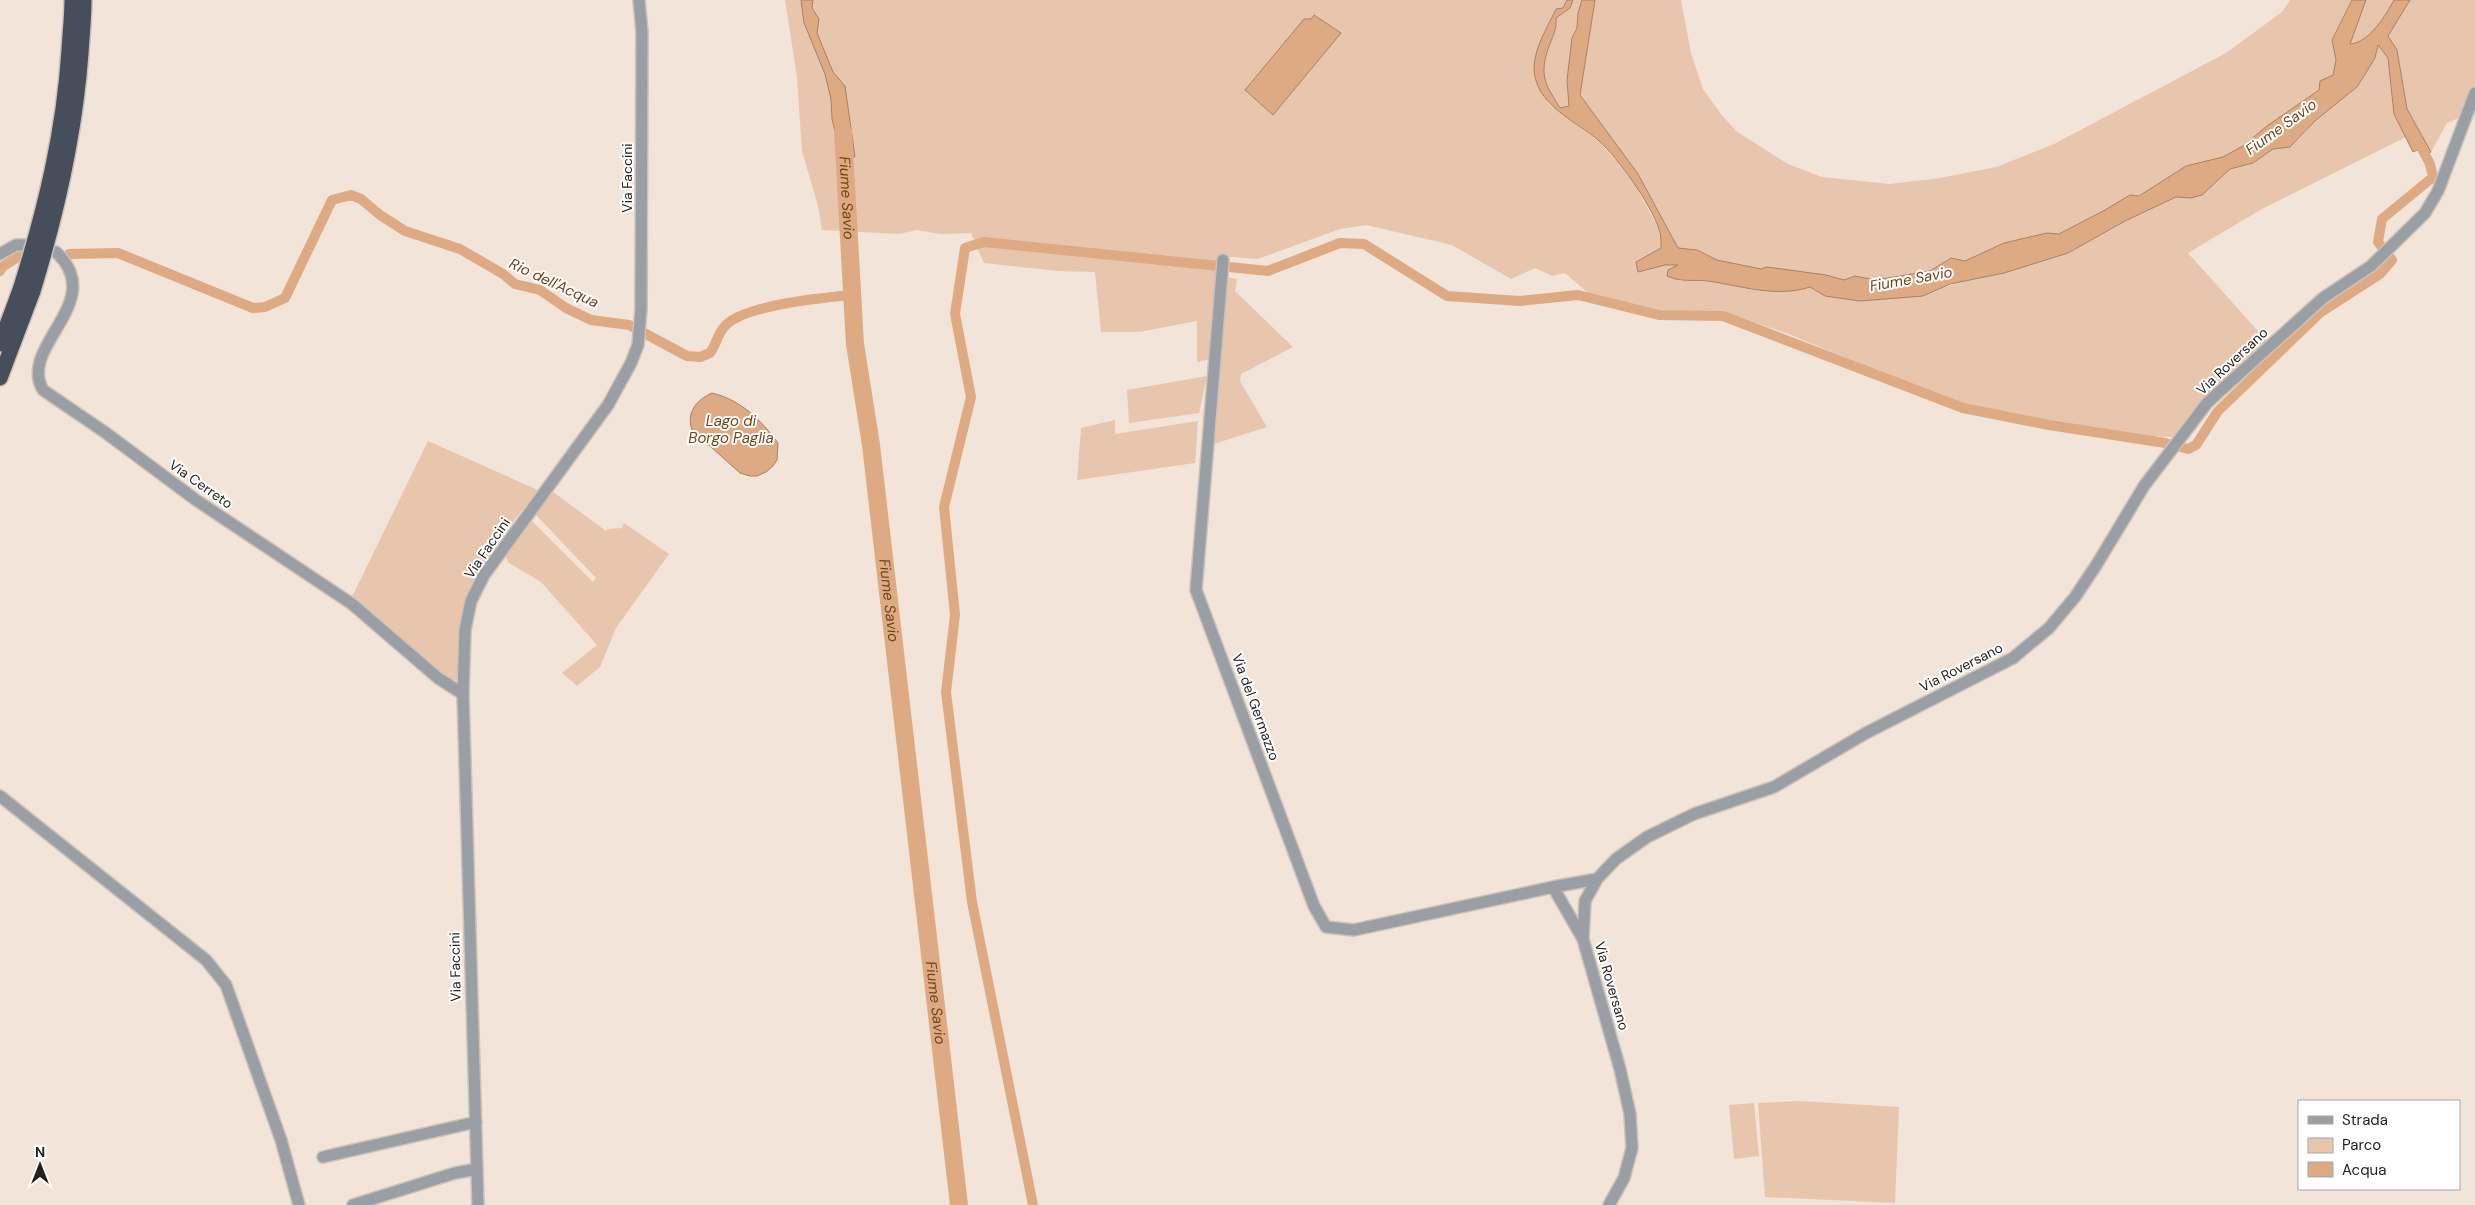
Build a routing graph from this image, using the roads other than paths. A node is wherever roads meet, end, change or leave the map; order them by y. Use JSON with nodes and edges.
{"nodes":[{"id":1,"x":72,"y":0,"type":"edge"},
{"id":2,"x":84,"y":0,"type":"edge"},
{"id":3,"x":639,"y":0,"type":"edge"},
{"id":4,"x":2475,"y":93,"type":"edge"},
{"id":5,"x":29,"y":245,"type":"dead end"},
{"id":6,"x":56,"y":252,"type":"dead end"},
{"id":7,"x":0,"y":254,"type":"edge"},
{"id":8,"x":1223,"y":260,"type":"dead end"},
{"id":9,"x":27,"y":289,"type":"junction"},
{"id":10,"x":0,"y":344,"type":"edge"},
{"id":11,"x":0,"y":378,"type":"edge"},
{"id":12,"x":463,"y":694,"type":"junction"},
{"id":13,"x":0,"y":796,"type":"edge"},
{"id":14,"x":1597,"y":879,"type":"junction"},
{"id":15,"x":1553,"y":887,"type":"junction"},
{"id":16,"x":1583,"y":939,"type":"junction"},
{"id":17,"x":476,"y":1122,"type":"junction"},
{"id":18,"x":323,"y":1158,"type":"dead end"},
{"id":19,"x":477,"y":1169,"type":"junction"},
{"id":20,"x":299,"y":1205,"type":"edge"},
{"id":21,"x":353,"y":1205,"type":"edge"},
{"id":22,"x":478,"y":1205,"type":"edge"},
{"id":23,"x":1609,"y":1205,"type":"edge"}],
"edges":[{"from":1,"to":9,"type":"highway","bridge":true},
{"from":2,"to":9,"type":"highway","bridge":true},
{"from":3,"to":12,"type":"street","name":"Via Faccini"},
{"from":4,"to":14,"type":"street","name":"Via Roversano"},
{"from":5,"to":7,"type":"street"},
{"from":6,"to":12,"type":"street","name":"Via Cerreto"},
{"from":8,"to":15,"type":"street","name":"Via del Germazzo"},
{"from":9,"to":10,"type":"highway"},
{"from":9,"to":11,"type":"highway"},
{"from":12,"to":17,"type":"street","name":"Via Faccini"},
{"from":13,"to":20,"type":"street"},
{"from":14,"to":15,"type":"street","name":"Via del Germazzo"},
{"from":14,"to":16,"type":"street","name":"Via Roversano"},
{"from":15,"to":16,"type":"street"},
{"from":16,"to":23,"type":"street","name":"Via Roversano"},
{"from":17,"to":18,"type":"street"},
{"from":17,"to":19,"type":"street","name":"Via Faccini"},
{"from":19,"to":21,"type":"street"},
{"from":19,"to":22,"type":"street","name":"Via Faccini"}]}
